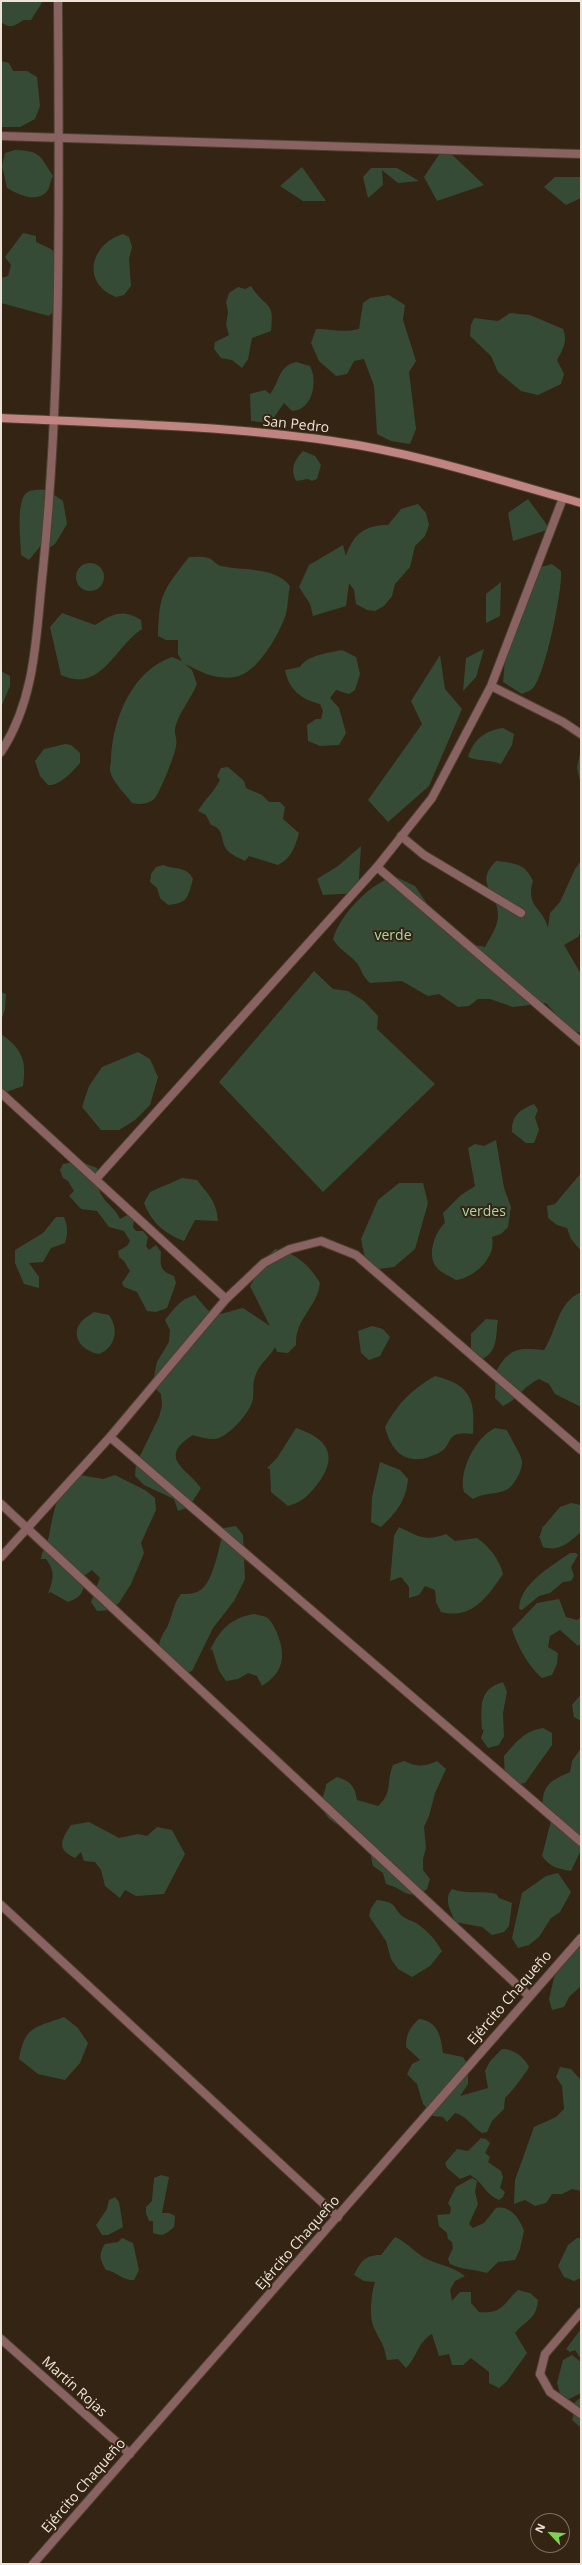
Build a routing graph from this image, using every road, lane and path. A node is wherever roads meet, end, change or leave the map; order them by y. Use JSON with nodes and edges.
{"nodes":[{"id":1,"x":58,"y":1,"type":"edge"},
{"id":2,"x":1,"y":136,"type":"edge"},
{"id":3,"x":59,"y":138,"type":"junction"},
{"id":4,"x":581,"y":154,"type":"edge"},
{"id":5,"x":1,"y":418,"type":"edge"},
{"id":6,"x":54,"y":420,"type":"junction"},
{"id":7,"x":563,"y":498,"type":"junction"},
{"id":8,"x":581,"y":503,"type":"edge"},
{"id":9,"x":491,"y":686,"type":"junction"},
{"id":10,"x":581,"y":734,"type":"edge"},
{"id":11,"x":1,"y":752,"type":"edge"},
{"id":12,"x":401,"y":836,"type":"junction"},
{"id":13,"x":377,"y":867,"type":"junction"},
{"id":14,"x":521,"y":913,"type":"dead end"},
{"id":15,"x":581,"y":1042,"type":"edge"},
{"id":16,"x":1,"y":1093,"type":"edge"},
{"id":17,"x":96,"y":1179,"type":"junction"},
{"id":18,"x":226,"y":1299,"type":"junction"},
{"id":19,"x":110,"y":1437,"type":"junction"},
{"id":20,"x":581,"y":1450,"type":"edge"},
{"id":21,"x":1,"y":1504,"type":"edge"},
{"id":22,"x":28,"y":1528,"type":"junction"},
{"id":23,"x":1,"y":1557,"type":"edge"},
{"id":24,"x":581,"y":1842,"type":"edge"},
{"id":25,"x":1,"y":1905,"type":"edge"},
{"id":26,"x":581,"y":1938,"type":"edge"},
{"id":27,"x":529,"y":1996,"type":"junction"},
{"id":28,"x":338,"y":2217,"type":"junction"},
{"id":29,"x":581,"y":2312,"type":"edge"},
{"id":30,"x":1,"y":2339,"type":"edge"},
{"id":31,"x":581,"y":2414,"type":"edge"},
{"id":32,"x":130,"y":2454,"type":"junction"},
{"id":33,"x":33,"y":2564,"type":"edge"}],
"edges":[{"from":1,"to":3,"type":"street"},
{"from":2,"to":3,"type":"street"},
{"from":3,"to":4,"type":"street"},
{"from":3,"to":6,"type":"street"},
{"from":5,"to":6,"type":"main road","name":"San Pedro"},
{"from":6,"to":7,"type":"main road","name":"San Pedro"},
{"from":6,"to":11,"type":"street"},
{"from":7,"to":8,"type":"main road","name":"San Pedro"},
{"from":7,"to":9,"type":"street"},
{"from":9,"to":10,"type":"street"},
{"from":9,"to":12,"type":"street"},
{"from":12,"to":13,"type":"street"},
{"from":12,"to":14,"type":"street"},
{"from":13,"to":15,"type":"street"},
{"from":13,"to":17,"type":"street"},
{"from":16,"to":17,"type":"street"},
{"from":17,"to":18,"type":"street"},
{"from":18,"to":19,"type":"street"},
{"from":18,"to":20,"type":"street"},
{"from":19,"to":22,"type":"street"},
{"from":19,"to":24,"type":"street"},
{"from":21,"to":22,"type":"street"},
{"from":22,"to":23,"type":"street"},
{"from":22,"to":27,"type":"street"},
{"from":25,"to":28,"type":"street"},
{"from":26,"to":27,"type":"street","name":"Ejército Chaqueño"},
{"from":27,"to":28,"type":"street","name":"Ejército Chaqueño"},
{"from":28,"to":32,"type":"street","name":"Ejército Chaqueño"},
{"from":29,"to":31,"type":"street"},
{"from":30,"to":32,"type":"street","name":"Martín Rojas"},
{"from":32,"to":33,"type":"street","name":"Ejército Chaqueño"}]}
